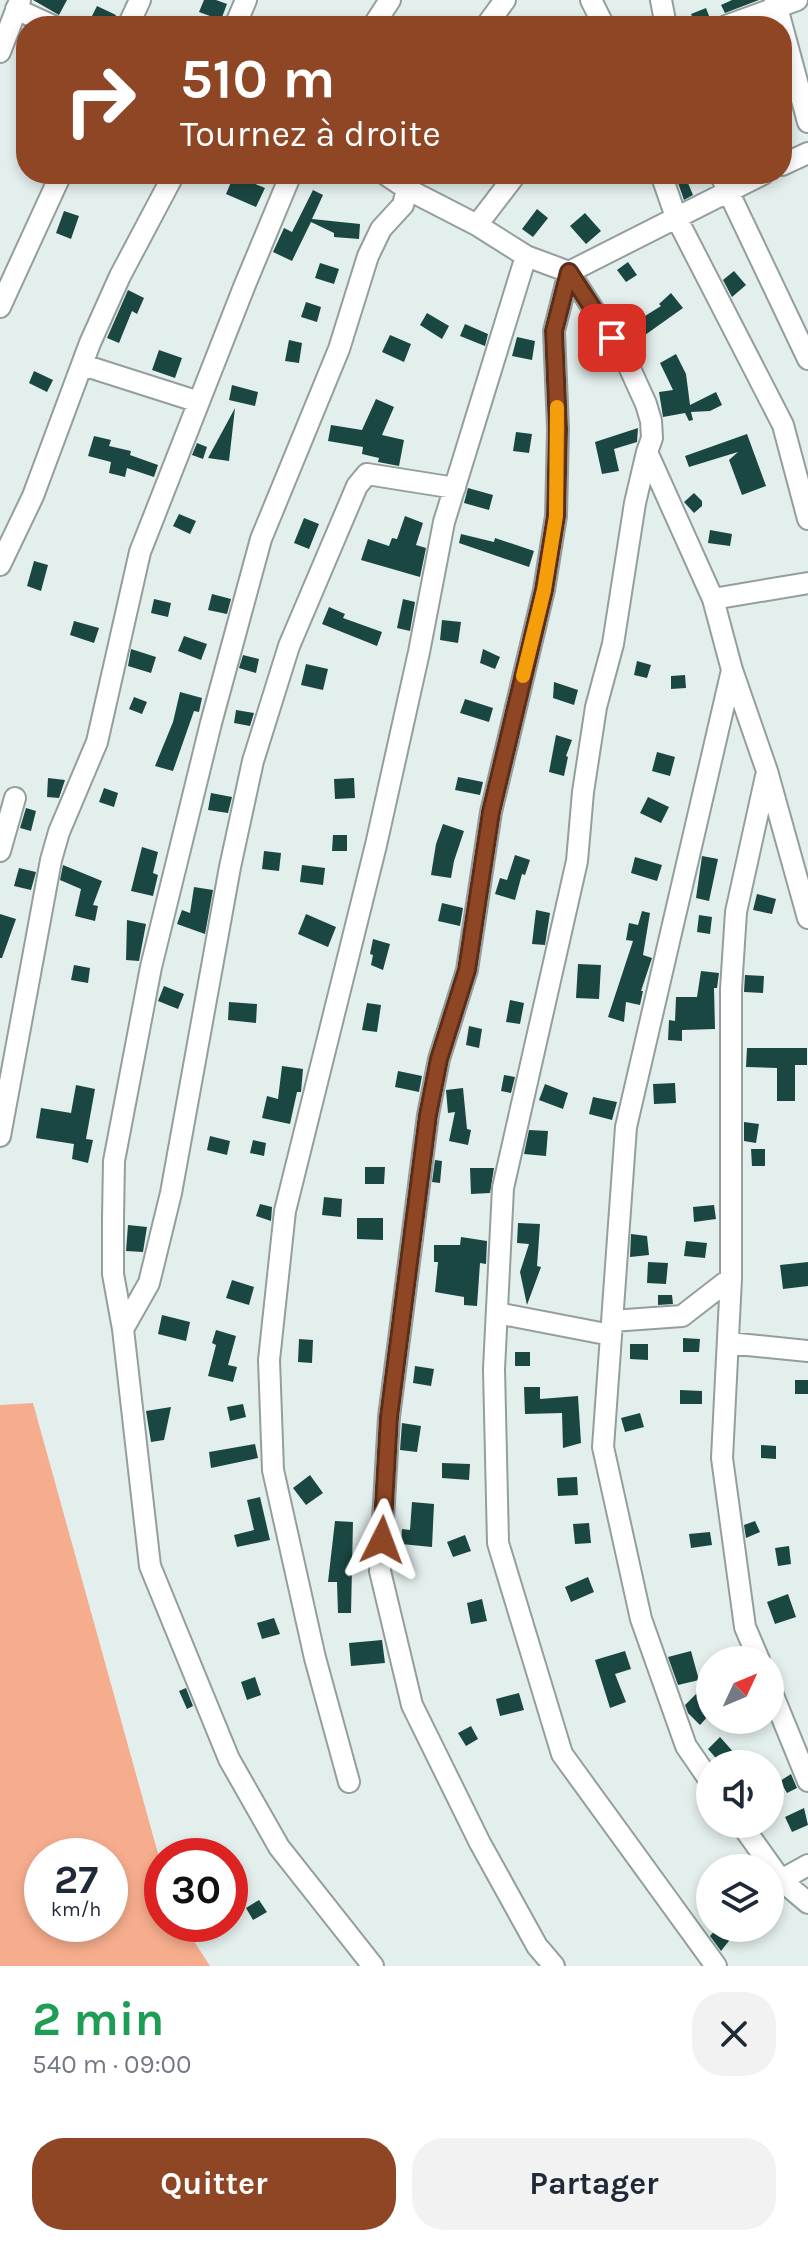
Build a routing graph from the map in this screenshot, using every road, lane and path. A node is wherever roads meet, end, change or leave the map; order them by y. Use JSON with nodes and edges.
{"nodes":[{"id":1,"x":797,"y":0,"type":"edge"},
{"id":2,"x":776,"y":3,"type":"edge"},
{"id":3,"x":18,"y":4,"type":"edge"},
{"id":4,"x":37,"y":16,"type":"edge"},
{"id":5,"x":748,"y":16,"type":"edge"},
{"id":6,"x":0,"y":52,"type":"edge"},
{"id":7,"x":792,"y":62,"type":"edge"},
{"id":8,"x":808,"y":122,"type":"edge"},
{"id":9,"x":56,"y":184,"type":"edge"},
{"id":10,"x":169,"y":184,"type":"edge"},
{"id":11,"x":287,"y":184,"type":"edge"},
{"id":12,"x":406,"y":184,"type":"edge"},
{"id":13,"x":409,"y":184,"type":"edge"},
{"id":14,"x":508,"y":184,"type":"edge"},
{"id":15,"x":664,"y":184,"type":"edge"},
{"id":16,"x":720,"y":184,"type":"edge"},
{"id":17,"x":724,"y":184,"type":"edge"},
{"id":18,"x":676,"y":217,"type":"junction"},
{"id":19,"x":477,"y":225,"type":"junction"},
{"id":20,"x":526,"y":256,"type":"junction"},
{"id":21,"x":569,"y":272,"type":"junction"},
{"id":22,"x":0,"y":307,"type":"edge"},
{"id":23,"x":808,"y":359,"type":"edge"},
{"id":24,"x":83,"y":365,"type":"junction"},
{"id":25,"x":199,"y":402,"type":"junction"},
{"id":26,"x":647,"y":452,"type":"junction"},
{"id":27,"x":455,"y":488,"type":"junction"},
{"id":28,"x":808,"y":519,"type":"edge"},
{"id":29,"x":0,"y":565,"type":"edge"},
{"id":30,"x":808,"y":583,"type":"edge"},
{"id":31,"x":713,"y":599,"type":"junction"},
{"id":32,"x":732,"y":670,"type":"junction"},
{"id":33,"x":767,"y":771,"type":"junction"},
{"id":34,"x":15,"y":798,"type":"dead end"},
{"id":35,"x":0,"y":851,"type":"edge"},
{"id":36,"x":808,"y":918,"type":"edge"},
{"id":37,"x":0,"y":1136,"type":"edge"},
{"id":38,"x":731,"y":1278,"type":"junction"},
{"id":39,"x":497,"y":1313,"type":"junction"},
{"id":40,"x":612,"y":1328,"type":"junction"},
{"id":41,"x":123,"y":1329,"type":"junction"},
{"id":42,"x":728,"y":1343,"type":"junction"},
{"id":43,"x":808,"y":1351,"type":"edge"},
{"id":44,"x":753,"y":1646,"type":"edge"},
{"id":45,"x":784,"y":1722,"type":"edge"},
{"id":46,"x":696,"y":1761,"type":"edge"},
{"id":47,"x":808,"y":1781,"type":"edge"},
{"id":48,"x":349,"y":1782,"type":"dead end"},
{"id":49,"x":808,"y":1865,"type":"edge"},
{"id":50,"x":784,"y":1878,"type":"edge"},
{"id":51,"x":784,"y":1883,"type":"edge"},
{"id":52,"x":808,"y":1903,"type":"edge"},
{"id":53,"x":373,"y":1966,"type":"edge"},
{"id":54,"x":554,"y":1966,"type":"edge"},
{"id":55,"x":716,"y":1966,"type":"edge"}],
"edges":[{"from":1,"to":2,"type":"street"},
{"from":2,"to":5,"type":"street"},
{"from":3,"to":4,"type":"street"},
{"from":3,"to":6,"type":"street"},
{"from":7,"to":8,"type":"street"},
{"from":9,"to":22,"type":"street"},
{"from":10,"to":24,"type":"street"},
{"from":11,"to":25,"type":"street"},
{"from":12,"to":41,"type":"street"},
{"from":13,"to":19,"type":"street"},
{"from":14,"to":19,"type":"street"},
{"from":15,"to":18,"type":"street"},
{"from":16,"to":18,"type":"street"},
{"from":17,"to":23,"type":"street"},
{"from":18,"to":21,"type":"street"},
{"from":18,"to":28,"type":"street"},
{"from":19,"to":20,"type":"street"},
{"from":20,"to":21,"type":"street"},
{"from":20,"to":27,"type":"street"},
{"from":21,"to":26,"type":"street"},
{"from":21,"to":54,"type":"street"},
{"from":24,"to":25,"type":"street"},
{"from":24,"to":29,"type":"street"},
{"from":25,"to":37,"type":"street"},
{"from":26,"to":31,"type":"street"},
{"from":26,"to":39,"type":"street"},
{"from":27,"to":41,"type":"street"},
{"from":27,"to":48,"type":"street"},
{"from":30,"to":31,"type":"street"},
{"from":31,"to":32,"type":"street"},
{"from":32,"to":33,"type":"street"},
{"from":32,"to":40,"type":"street"},
{"from":33,"to":36,"type":"street"},
{"from":33,"to":38,"type":"street"},
{"from":34,"to":35,"type":"street"},
{"from":38,"to":40,"type":"street"},
{"from":38,"to":42,"type":"street"},
{"from":39,"to":40,"type":"street"},
{"from":39,"to":55,"type":"street"},
{"from":40,"to":46,"type":"street"},
{"from":41,"to":53,"type":"street"},
{"from":42,"to":43,"type":"street"},
{"from":42,"to":44,"type":"street"},
{"from":45,"to":47,"type":"street"},
{"from":49,"to":50,"type":"street"},
{"from":51,"to":52,"type":"street"}]}
